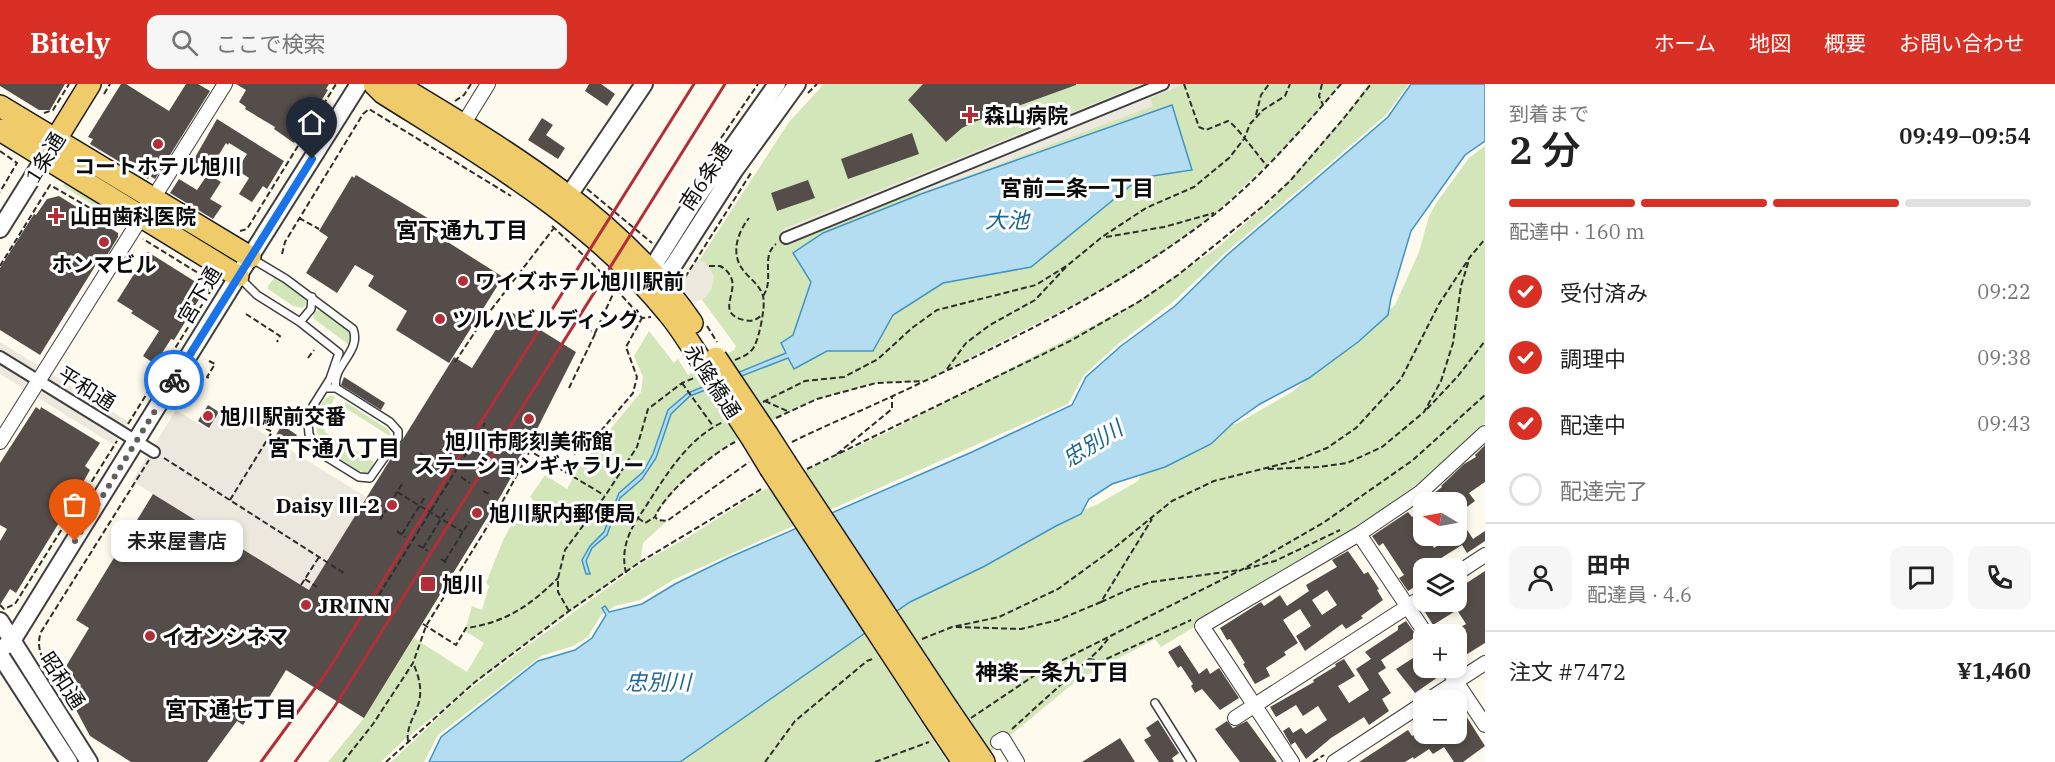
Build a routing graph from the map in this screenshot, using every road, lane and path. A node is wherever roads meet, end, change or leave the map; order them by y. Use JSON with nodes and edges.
{"nodes":[{"id":1,"x":69,"y":84,"type":"edge"},
{"id":2,"x":110,"y":84,"type":"edge"},
{"id":3,"x":225,"y":84,"type":"edge"},
{"id":4,"x":336,"y":84,"type":"edge"},
{"id":5,"x":359,"y":84,"type":"edge"},
{"id":6,"x":374,"y":84,"type":"edge"},
{"id":7,"x":396,"y":84,"type":"edge"},
{"id":8,"x":471,"y":84,"type":"edge"},
{"id":9,"x":488,"y":84,"type":"edge"},
{"id":10,"x":644,"y":84,"type":"edge"},
{"id":11,"x":777,"y":84,"type":"edge"},
{"id":12,"x":817,"y":84,"type":"edge"},
{"id":13,"x":1163,"y":84,"type":"edge"},
{"id":14,"x":1184,"y":84,"type":"edge"},
{"id":15,"x":1269,"y":84,"type":"edge"},
{"id":16,"x":1290,"y":84,"type":"edge"},
{"id":17,"x":1322,"y":84,"type":"edge"},
{"id":18,"x":1341,"y":84,"type":"edge"},
{"id":19,"x":1371,"y":84,"type":"edge"},
{"id":20,"x":803,"y":88,"type":"edge"},
{"id":21,"x":95,"y":93,"type":"edge"},
{"id":22,"x":455,"y":100,"type":"dead end"},
{"id":23,"x":1323,"y":105,"type":"junction"},
{"id":24,"x":0,"y":106,"type":"edge"},
{"id":25,"x":38,"y":116,"type":"dead end"},
{"id":26,"x":1255,"y":118,"type":"junction"},
{"id":27,"x":0,"y":130,"type":"edge"},
{"id":28,"x":459,"y":131,"type":"junction"},
{"id":29,"x":1244,"y":140,"type":"junction"},
{"id":30,"x":50,"y":149,"type":"junction"},
{"id":31,"x":0,"y":151,"type":"edge"},
{"id":32,"x":1267,"y":166,"type":"junction"},
{"id":33,"x":755,"y":167,"type":"dead end"},
{"id":34,"x":0,"y":192,"type":"edge"},
{"id":35,"x":153,"y":199,"type":"junction"},
{"id":36,"x":517,"y":199,"type":"dead end"},
{"id":37,"x":1217,"y":212,"type":"junction"},
{"id":38,"x":557,"y":214,"type":"junction"},
{"id":39,"x":299,"y":218,"type":"junction"},
{"id":40,"x":748,"y":218,"type":"dead end"},
{"id":41,"x":135,"y":227,"type":"junction"},
{"id":42,"x":0,"y":229,"type":"edge"},
{"id":43,"x":247,"y":229,"type":"dead end"},
{"id":44,"x":319,"y":230,"type":"dead end"},
{"id":45,"x":1102,"y":237,"type":"junction"},
{"id":46,"x":786,"y":238,"type":"joint"},
{"id":47,"x":1485,"y":239,"type":"edge"},
{"id":48,"x":282,"y":254,"type":"dead end"},
{"id":49,"x":250,"y":257,"type":"junction"},
{"id":50,"x":1470,"y":257,"type":"junction"},
{"id":51,"x":1068,"y":265,"type":"junction"},
{"id":52,"x":0,"y":266,"type":"edge"},
{"id":53,"x":709,"y":266,"type":"dead end"},
{"id":54,"x":238,"y":276,"type":"junction"},
{"id":55,"x":684,"y":279,"type":"dead end"},
{"id":56,"x":651,"y":282,"type":"junction"},
{"id":57,"x":615,"y":288,"type":"junction"},
{"id":58,"x":763,"y":296,"type":"junction"},
{"id":59,"x":312,"y":297,"type":"junction"},
{"id":60,"x":246,"y":314,"type":"dead end"},
{"id":61,"x":762,"y":315,"type":"junction"},
{"id":62,"x":300,"y":322,"type":"junction"},
{"id":63,"x":579,"y":323,"type":"dead end"},
{"id":64,"x":595,"y":333,"type":"junction"},
{"id":65,"x":1485,"y":340,"type":"edge"},
{"id":66,"x":277,"y":342,"type":"dead end"},
{"id":67,"x":314,"y":350,"type":"dead end"},
{"id":68,"x":0,"y":357,"type":"edge"},
{"id":69,"x":308,"y":358,"type":"dead end"},
{"id":70,"x":209,"y":361,"type":"dead end"},
{"id":71,"x":455,"y":362,"type":"dead end"},
{"id":72,"x":714,"y":363,"type":"junction"},
{"id":73,"x":946,"y":371,"type":"junction"},
{"id":74,"x":209,"y":378,"type":"dead end"},
{"id":75,"x":38,"y":381,"type":"junction"},
{"id":76,"x":682,"y":384,"type":"junction"},
{"id":77,"x":325,"y":388,"type":"junction"},
{"id":78,"x":336,"y":388,"type":"junction"},
{"id":79,"x":569,"y":388,"type":"dead end"},
{"id":80,"x":1485,"y":396,"type":"edge"},
{"id":81,"x":892,"y":397,"type":"junction"},
{"id":82,"x":765,"y":401,"type":"junction"},
{"id":83,"x":755,"y":406,"type":"dead end"},
{"id":84,"x":788,"y":412,"type":"dead end"},
{"id":85,"x":1424,"y":412,"type":"junction"},
{"id":86,"x":258,"y":419,"type":"dead end"},
{"id":87,"x":724,"y":421,"type":"dead end"},
{"id":88,"x":485,"y":423,"type":"dead end"},
{"id":89,"x":713,"y":426,"type":"junction"},
{"id":90,"x":1485,"y":432,"type":"edge"},
{"id":91,"x":129,"y":437,"type":"junction"},
{"id":92,"x":0,"y":442,"type":"edge"},
{"id":93,"x":154,"y":452,"type":"junction"},
{"id":94,"x":420,"y":453,"type":"dead end"},
{"id":95,"x":574,"y":454,"type":"dead end"},
{"id":96,"x":425,"y":456,"type":"dead end"},
{"id":97,"x":772,"y":458,"type":"junction"},
{"id":98,"x":832,"y":458,"type":"junction"},
{"id":99,"x":439,"y":464,"type":"dead end"},
{"id":100,"x":448,"y":469,"type":"dead end"},
{"id":101,"x":1261,"y":469,"type":"junction"},
{"id":102,"x":461,"y":477,"type":"dead end"},
{"id":103,"x":470,"y":483,"type":"dead end"},
{"id":104,"x":402,"y":484,"type":"dead end"},
{"id":105,"x":483,"y":491,"type":"dead end"},
{"id":106,"x":397,"y":492,"type":"junction"},
{"id":107,"x":491,"y":495,"type":"dead end"},
{"id":108,"x":605,"y":496,"type":"junction"},
{"id":109,"x":425,"y":497,"type":"dead end"},
{"id":110,"x":230,"y":501,"type":"junction"},
{"id":111,"x":496,"y":504,"type":"dead end"},
{"id":112,"x":420,"y":506,"type":"junction"},
{"id":113,"x":500,"y":506,"type":"junction"},
{"id":114,"x":447,"y":509,"type":"dead end"},
{"id":115,"x":430,"y":512,"type":"junction"},
{"id":116,"x":655,"y":517,"type":"dead end"},
{"id":117,"x":1153,"y":517,"type":"junction"},
{"id":118,"x":638,"y":518,"type":"junction"},
{"id":119,"x":441,"y":519,"type":"junction"},
{"id":120,"x":381,"y":521,"type":"dead end"},
{"id":121,"x":668,"y":521,"type":"dead end"},
{"id":122,"x":469,"y":522,"type":"dead end"},
{"id":123,"x":397,"y":531,"type":"dead end"},
{"id":124,"x":463,"y":532,"type":"junction"},
{"id":125,"x":402,"y":534,"type":"junction"},
{"id":126,"x":1359,"y":534,"type":"junction"},
{"id":127,"x":405,"y":537,"type":"dead end"},
{"id":128,"x":418,"y":545,"type":"dead end"},
{"id":129,"x":423,"y":548,"type":"junction"},
{"id":130,"x":428,"y":551,"type":"dead end"},
{"id":131,"x":1485,"y":555,"type":"edge"},
{"id":132,"x":319,"y":557,"type":"junction"},
{"id":133,"x":441,"y":559,"type":"dead end"},
{"id":134,"x":462,"y":559,"type":"dead end"},
{"id":135,"x":466,"y":562,"type":"junction"},
{"id":136,"x":1467,"y":567,"type":"edge"},
{"id":137,"x":1243,"y":569,"type":"junction"},
{"id":138,"x":344,"y":573,"type":"dead end"},
{"id":139,"x":626,"y":573,"type":"junction"},
{"id":140,"x":558,"y":578,"type":"junction"},
{"id":141,"x":305,"y":579,"type":"junction"},
{"id":142,"x":301,"y":585,"type":"dead end"},
{"id":143,"x":317,"y":586,"type":"dead end"},
{"id":144,"x":378,"y":595,"type":"dead end"},
{"id":145,"x":1101,"y":602,"type":"junction"},
{"id":146,"x":1413,"y":603,"type":"edge"},
{"id":147,"x":0,"y":604,"type":"edge"},
{"id":148,"x":1408,"y":606,"type":"junction"},
{"id":149,"x":569,"y":611,"type":"junction"},
{"id":150,"x":0,"y":621,"type":"edge"},
{"id":151,"x":1206,"y":623,"type":"junction"},
{"id":152,"x":423,"y":624,"type":"dead end"},
{"id":153,"x":1420,"y":624,"type":"edge"},
{"id":154,"x":426,"y":626,"type":"junction"},
{"id":155,"x":952,"y":627,"type":"junction"},
{"id":156,"x":1110,"y":637,"type":"junction"},
{"id":157,"x":921,"y":640,"type":"dead end"},
{"id":158,"x":6,"y":646,"type":"edge"},
{"id":159,"x":40,"y":654,"type":"dead end"},
{"id":160,"x":0,"y":655,"type":"edge"},
{"id":161,"x":878,"y":657,"type":"dead end"},
{"id":162,"x":1089,"y":659,"type":"junction"},
{"id":163,"x":413,"y":663,"type":"junction"},
{"id":164,"x":1485,"y":663,"type":"edge"},
{"id":165,"x":1453,"y":678,"type":"edge"},
{"id":166,"x":1456,"y":682,"type":"junction"},
{"id":167,"x":1444,"y":690,"type":"edge"},
{"id":168,"x":1155,"y":703,"type":"dead end"},
{"id":169,"x":1254,"y":705,"type":"junction"},
{"id":170,"x":1413,"y":710,"type":"edge"},
{"id":171,"x":940,"y":713,"type":"junction"},
{"id":172,"x":1235,"y":717,"type":"dead end"},
{"id":173,"x":966,"y":721,"type":"dead end"},
{"id":174,"x":1485,"y":725,"type":"edge"},
{"id":175,"x":934,"y":740,"type":"dead end"},
{"id":176,"x":1000,"y":741,"type":"joint"},
{"id":177,"x":408,"y":742,"type":"junction"},
{"id":178,"x":69,"y":762,"type":"edge"},
{"id":179,"x":89,"y":762,"type":"edge"},
{"id":180,"x":343,"y":762,"type":"edge"},
{"id":181,"x":386,"y":762,"type":"edge"},
{"id":182,"x":765,"y":762,"type":"edge"},
{"id":183,"x":875,"y":762,"type":"edge"},
{"id":184,"x":963,"y":762,"type":"edge"},
{"id":185,"x":984,"y":762,"type":"edge"},
{"id":186,"x":1017,"y":762,"type":"edge"},
{"id":187,"x":1192,"y":762,"type":"edge"},
{"id":188,"x":1292,"y":762,"type":"edge"},
{"id":189,"x":1334,"y":762,"type":"edge"}],
"edges":[{"from":1,"to":25,"type":"path"},
{"from":2,"to":21,"type":"path"},
{"from":3,"to":35,"type":"street"},
{"from":4,"to":43,"type":"path"},
{"from":5,"to":49,"type":"street","name":"宮下通"},
{"from":6,"to":28,"type":"main road","name":"永隆橋通"},
{"from":7,"to":28,"type":"main road","name":"永隆橋通"},
{"from":8,"to":22,"type":"path"},
{"from":9,"to":28,"type":"street"},
{"from":10,"to":38,"type":"street"},
{"from":11,"to":56,"type":"street","name":"南6条通"},
{"from":12,"to":20,"type":"path"},
{"from":13,"to":46,"type":"street"},
{"from":14,"to":29,"type":"path"},
{"from":15,"to":26,"type":"path"},
{"from":16,"to":26,"type":"path"},
{"from":17,"to":23,"type":"path"},
{"from":18,"to":23,"type":"path"},
{"from":19,"to":98,"type":"path"},
{"from":20,"to":56,"type":"street","name":"南6条通"},
{"from":21,"to":30,"type":"main road","name":"1条通"},
{"from":23,"to":32,"type":"path"},
{"from":24,"to":30,"type":"main road"},
{"from":26,"to":29,"type":"path"},
{"from":27,"to":30,"type":"main road"},
{"from":28,"to":38,"type":"main road","name":"永隆橋通"},
{"from":29,"to":32,"type":"path"},
{"from":29,"to":45,"type":"path"},
{"from":30,"to":35,"type":"main road"},
{"from":30,"to":41,"type":"main road"},
{"from":30,"to":42,"type":"street","name":"1条通"},
{"from":31,"to":34,"type":"path"},
{"from":32,"to":37,"type":"path"},
{"from":33,"to":55,"type":"path"},
{"from":35,"to":41,"type":"street"},
{"from":35,"to":49,"type":"main road"},
{"from":36,"to":39,"type":"path"},
{"from":37,"to":45,"type":"path"},
{"from":37,"to":73,"type":"path"},
{"from":38,"to":56,"type":"main road","name":"永隆橋通"},
{"from":38,"to":57,"type":"path"},
{"from":38,"to":71,"type":"path"},
{"from":39,"to":44,"type":"path"},
{"from":39,"to":48,"type":"path"},
{"from":40,"to":58,"type":"path"},
{"from":41,"to":52,"type":"path"},
{"from":41,"to":54,"type":"main road"},
{"from":41,"to":75,"type":"street"},
{"from":41,"to":91,"type":"path"},
{"from":45,"to":51,"type":"path"},
{"from":46,"to":58,"type":"path"},
{"from":47,"to":50,"type":"path"},
{"from":49,"to":54,"type":"street","name":"宮下通"},
{"from":49,"to":59,"type":"lane"},
{"from":50,"to":85,"type":"path"},
{"from":50,"to":101,"type":"path"},
{"from":51,"to":73,"type":"path"},
{"from":51,"to":82,"type":"path"},
{"from":53,"to":61,"type":"path"},
{"from":54,"to":62,"type":"lane"},
{"from":54,"to":91,"type":"street","name":"宮下通"},
{"from":56,"to":72,"type":"main road","name":"永隆橋通"},
{"from":57,"to":64,"type":"path"},
{"from":57,"to":95,"type":"path"},
{"from":58,"to":61,"type":"path"},
{"from":59,"to":62,"type":"lane"},
{"from":59,"to":78,"type":"lane"},
{"from":60,"to":66,"type":"path"},
{"from":61,"to":72,"type":"path"},
{"from":62,"to":77,"type":"lane"},
{"from":63,"to":64,"type":"path"},
{"from":64,"to":79,"type":"path"},
{"from":65,"to":85,"type":"path"},
{"from":67,"to":69,"type":"path"},
{"from":68,"to":75,"type":"street","name":"平和通"},
{"from":70,"to":74,"type":"path"},
{"from":72,"to":76,"type":"path"},
{"from":72,"to":97,"type":"main road","name":"永隆橋通","bridge":true},
{"from":73,"to":81,"type":"path"},
{"from":75,"to":91,"type":"street","name":"平和通"},
{"from":75,"to":92,"type":"street"},
{"from":76,"to":89,"type":"path"},
{"from":76,"to":108,"type":"path"},
{"from":77,"to":78,"type":"lane"},
{"from":77,"to":78,"type":"lane"},
{"from":80,"to":137,"type":"path"},
{"from":81,"to":97,"type":"path"},
{"from":81,"to":98,"type":"path"},
{"from":82,"to":83,"type":"path"},
{"from":82,"to":84,"type":"path"},
{"from":85,"to":101,"type":"path"},
{"from":86,"to":110,"type":"path"},
{"from":87,"to":89,"type":"path"},
{"from":88,"to":115,"type":"path"},
{"from":89,"to":118,"type":"path"},
{"from":90,"to":126,"type":"street"},
{"from":91,"to":93,"type":"street","name":"平和通"},
{"from":91,"to":147,"type":"path"},
{"from":91,"to":158,"type":"street","name":"宮下通"},
{"from":93,"to":110,"type":"path"},
{"from":93,"to":159,"type":"path"},
{"from":94,"to":96,"type":"path"},
{"from":97,"to":98,"type":"path"},
{"from":97,"to":121,"type":"path"},
{"from":97,"to":139,"type":"path"},
{"from":97,"to":171,"type":"main road","name":"永隆橋通","bridge":true},
{"from":99,"to":100,"type":"path"},
{"from":101,"to":117,"type":"path"},
{"from":102,"to":103,"type":"path"},
{"from":104,"to":106,"type":"path"},
{"from":105,"to":107,"type":"path"},
{"from":106,"to":112,"type":"path"},
{"from":106,"to":120,"type":"path"},
{"from":108,"to":113,"type":"path"},
{"from":108,"to":140,"type":"path"},
{"from":109,"to":112,"type":"path"},
{"from":110,"to":132,"type":"path"},
{"from":111,"to":113,"type":"path"},
{"from":112,"to":115,"type":"path"},
{"from":112,"to":125,"type":"path"},
{"from":113,"to":135,"type":"path"},
{"from":114,"to":119,"type":"path"},
{"from":115,"to":119,"type":"path"},
{"from":115,"to":144,"type":"path"},
{"from":116,"to":118,"type":"path"},
{"from":117,"to":145,"type":"path"},
{"from":117,"to":155,"type":"path"},
{"from":118,"to":139,"type":"path"},
{"from":119,"to":124,"type":"path"},
{"from":119,"to":129,"type":"path"},
{"from":122,"to":124,"type":"path"},
{"from":123,"to":125,"type":"path"},
{"from":124,"to":133,"type":"path"},
{"from":125,"to":127,"type":"path"},
{"from":126,"to":137,"type":"path"},
{"from":126,"to":148,"type":"street"},
{"from":126,"to":151,"type":"street"},
{"from":128,"to":129,"type":"path"},
{"from":129,"to":130,"type":"path"},
{"from":131,"to":136,"type":"street"},
{"from":132,"to":138,"type":"path"},
{"from":132,"to":141,"type":"path"},
{"from":134,"to":135,"type":"path"},
{"from":135,"to":154,"type":"path"},
{"from":137,"to":145,"type":"path"},
{"from":137,"to":156,"type":"path"},
{"from":139,"to":149,"type":"path"},
{"from":140,"to":149,"type":"path"},
{"from":140,"to":154,"type":"path"},
{"from":141,"to":142,"type":"path"},
{"from":141,"to":143,"type":"path"},
{"from":145,"to":155,"type":"path"},
{"from":146,"to":148,"type":"street"},
{"from":148,"to":153,"type":"street"},
{"from":148,"to":169,"type":"street"},
{"from":149,"to":177,"type":"path"},
{"from":150,"to":158,"type":"street","name":"昭和通"},
{"from":151,"to":162,"type":"path"},
{"from":151,"to":169,"type":"street"},
{"from":152,"to":154,"type":"path"},
{"from":154,"to":163,"type":"path"},
{"from":155,"to":157,"type":"path"},
{"from":156,"to":162,"type":"path"},
{"from":156,"to":173,"type":"path"},
{"from":158,"to":179,"type":"street","name":"昭和通"},
{"from":160,"to":178,"type":"street","name":"昭和通"},
{"from":161,"to":182,"type":"path"},
{"from":162,"to":176,"type":"path"},
{"from":163,"to":177,"type":"path"},
{"from":163,"to":180,"type":"path"},
{"from":164,"to":166,"type":"street"},
{"from":165,"to":166,"type":"street"},
{"from":166,"to":167,"type":"street"},
{"from":166,"to":174,"type":"street"},
{"from":168,"to":187,"type":"lane"},
{"from":169,"to":172,"type":"street"},
{"from":169,"to":188,"type":"street"},
{"from":170,"to":189,"type":"street"},
{"from":171,"to":184,"type":"main road","name":"永隆橋通"},
{"from":171,"to":185,"type":"main road","name":"永隆橋通"},
{"from":175,"to":183,"type":"path"},
{"from":176,"to":186,"type":"street"},
{"from":177,"to":181,"type":"path"}]}
